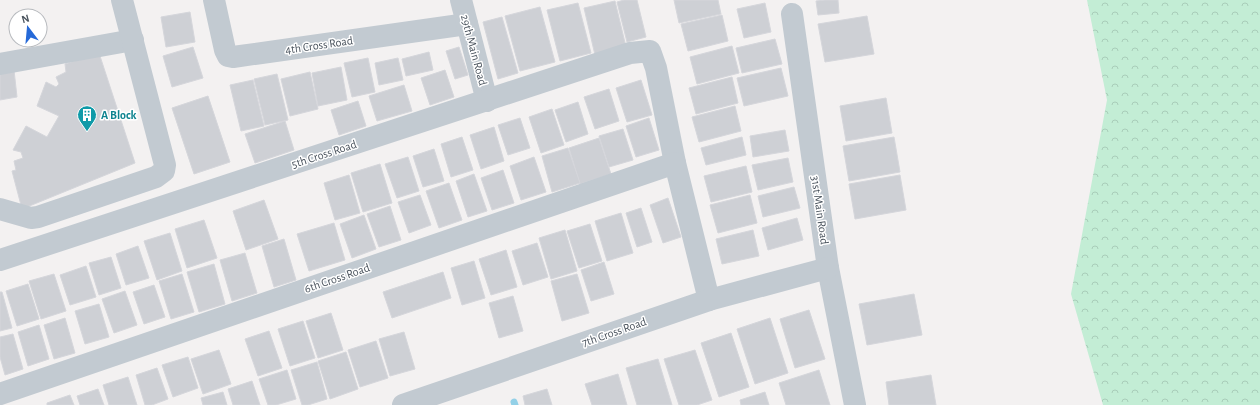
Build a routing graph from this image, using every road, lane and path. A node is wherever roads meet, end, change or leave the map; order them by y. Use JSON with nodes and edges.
{"nodes":[{"id":1,"x":122,"y":0,"type":"edge"},
{"id":2,"x":214,"y":0,"type":"edge"},
{"id":3,"x":461,"y":0,"type":"edge"},
{"id":4,"x":792,"y":14,"type":"dead end"},
{"id":5,"x":467,"y":24,"type":"junction"},
{"id":6,"x":133,"y":40,"type":"junction"},
{"id":7,"x":0,"y":64,"type":"edge"},
{"id":8,"x":487,"y":101,"type":"junction"},
{"id":9,"x":675,"y":163,"type":"junction"},
{"id":10,"x":0,"y":209,"type":"edge"},
{"id":11,"x":0,"y":260,"type":"edge"},
{"id":12,"x":828,"y":268,"type":"junction"},
{"id":13,"x":709,"y":300,"type":"junction"},
{"id":14,"x":0,"y":395,"type":"edge"},
{"id":15,"x":3,"y":405,"type":"edge"},
{"id":16,"x":403,"y":405,"type":"edge"},
{"id":17,"x":855,"y":405,"type":"edge"}],
"edges":[{"from":1,"to":6,"type":"street"},
{"from":2,"to":5,"type":"street","name":"4th Cross Road"},
{"from":3,"to":5,"type":"street","name":"29th Main Road"},
{"from":4,"to":12,"type":"street","name":"31st Main Road"},
{"from":5,"to":8,"type":"street","name":"29th Main Road"},
{"from":6,"to":7,"type":"street"},
{"from":6,"to":10,"type":"street"},
{"from":8,"to":9,"type":"street","name":"5th Cross Road"},
{"from":8,"to":11,"type":"street","name":"5th Cross Road"},
{"from":9,"to":13,"type":"street"},
{"from":9,"to":14,"type":"street","name":"6th Cross Road"},
{"from":12,"to":13,"type":"street","name":"7th Cross Road"},
{"from":12,"to":17,"type":"street","name":"31st Main Road"},
{"from":13,"to":16,"type":"street","name":"7th Cross Road"},
{"from":14,"to":15,"type":"street"}]}
